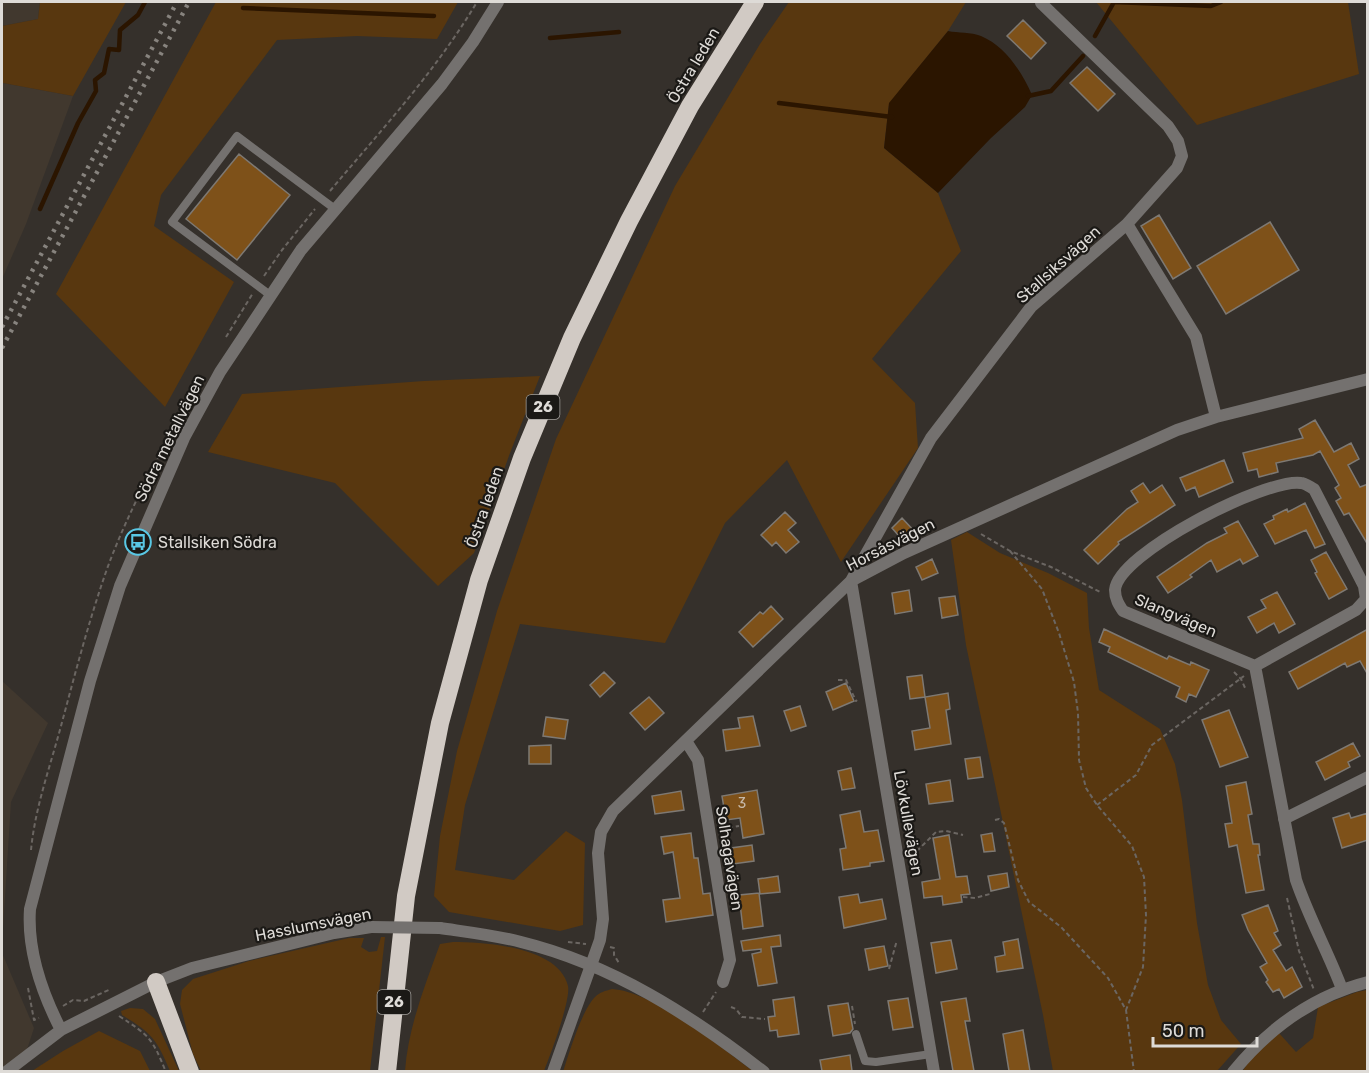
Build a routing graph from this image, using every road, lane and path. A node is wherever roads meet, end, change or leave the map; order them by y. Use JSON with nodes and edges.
{"nodes":[{"id":1,"x":498,"y":2,"type":"edge"},
{"id":2,"x":755,"y":2,"type":"edge"},
{"id":3,"x":1041,"y":3,"type":"edge"},
{"id":4,"x":335,"y":209,"type":"junction"},
{"id":5,"x":1128,"y":224,"type":"junction"},
{"id":6,"x":270,"y":295,"type":"junction"},
{"id":7,"x":1368,"y":380,"type":"edge"},
{"id":8,"x":1216,"y":417,"type":"junction"},
{"id":9,"x":969,"y":524,"type":"junction"},
{"id":10,"x":123,"y":530,"type":"dead end"},
{"id":11,"x":131,"y":532,"type":"dead end"},
{"id":12,"x":1010,"y":551,"type":"junction"},
{"id":13,"x":851,"y":581,"type":"junction"},
{"id":14,"x":1117,"y":602,"type":"junction"},
{"id":15,"x":1256,"y":666,"type":"junction"},
{"id":16,"x":1229,"y":669,"type":"dead end"},
{"id":17,"x":1241,"y":679,"type":"junction"},
{"id":18,"x":838,"y":680,"type":"dead end"},
{"id":19,"x":1246,"y":691,"type":"dead end"},
{"id":20,"x":872,"y":698,"type":"junction"},
{"id":21,"x":686,"y":741,"type":"junction"},
{"id":22,"x":1368,"y":777,"type":"edge"},
{"id":23,"x":1097,"y":805,"type":"junction"},
{"id":24,"x":1284,"y":819,"type":"junction"},
{"id":25,"x":995,"y":820,"type":"dead end"},
{"id":26,"x":739,"y":826,"type":"dead end"},
{"id":27,"x":709,"y":831,"type":"junction"},
{"id":28,"x":963,"y":835,"type":"dead end"},
{"id":29,"x":898,"y":854,"type":"junction"},
{"id":30,"x":990,"y":894,"type":"dead end"},
{"id":31,"x":963,"y":897,"type":"dead end"},
{"id":32,"x":1287,"y":897,"type":"dead end"},
{"id":33,"x":897,"y":940,"type":"dead end"},
{"id":34,"x":592,"y":965,"type":"junction"},
{"id":35,"x":888,"y":969,"type":"dead end"},
{"id":36,"x":156,"y":982,"type":"junction"},
{"id":37,"x":723,"y":982,"type":"joint"},
{"id":38,"x":1368,"y":982,"type":"edge"},
{"id":39,"x":1342,"y":988,"type":"junction"},
{"id":40,"x":106,"y":991,"type":"dead end"},
{"id":41,"x":1315,"y":993,"type":"dead end"},
{"id":42,"x":73,"y":1000,"type":"dead end"},
{"id":43,"x":852,"y":1006,"type":"dead end"},
{"id":44,"x":731,"y":1007,"type":"dead end"},
{"id":45,"x":1126,"y":1010,"type":"junction"},
{"id":46,"x":703,"y":1012,"type":"dead end"},
{"id":47,"x":117,"y":1015,"type":"dead end"},
{"id":48,"x":765,"y":1019,"type":"dead end"},
{"id":49,"x":62,"y":1030,"type":"junction"},
{"id":50,"x":856,"y":1034,"type":"joint"},
{"id":51,"x":388,"y":1049,"type":"junction"},
{"id":52,"x":931,"y":1054,"type":"junction"},
{"id":53,"x":2,"y":1067,"type":"edge"},
{"id":54,"x":5,"y":1071,"type":"edge"},
{"id":55,"x":166,"y":1071,"type":"edge"},
{"id":56,"x":190,"y":1071,"type":"edge"},
{"id":57,"x":380,"y":1071,"type":"edge"},
{"id":58,"x":387,"y":1071,"type":"edge"},
{"id":59,"x":554,"y":1071,"type":"edge"},
{"id":60,"x":764,"y":1071,"type":"edge"},
{"id":61,"x":933,"y":1071,"type":"edge"},
{"id":62,"x":1134,"y":1071,"type":"edge"},
{"id":63,"x":1233,"y":1071,"type":"edge"}],
"edges":[{"from":1,"to":4,"type":"street","name":"Södra metallvägen"},
{"from":2,"to":51,"type":"highway","name":"Östra leden","number":"26"},
{"from":3,"to":5,"type":"street","name":"Stallsiksvägen"},
{"from":4,"to":6,"type":"street","name":"Södra metallvägen"},
{"from":4,"to":6,"type":"lane"},
{"from":5,"to":8,"type":"street"},
{"from":5,"to":13,"type":"street","name":"Stallsiksvägen"},
{"from":6,"to":49,"type":"street","name":"Södra metallvägen"},
{"from":7,"to":8,"type":"street","name":"Horsåsvägen"},
{"from":8,"to":9,"type":"street","name":"Horsåsvägen"},
{"from":9,"to":12,"type":"path"},
{"from":9,"to":13,"type":"street","name":"Horsåsvägen"},
{"from":10,"to":11,"type":"path"},
{"from":12,"to":14,"type":"path"},
{"from":12,"to":23,"type":"path"},
{"from":13,"to":20,"type":"street","name":"Lövkullevägen"},
{"from":13,"to":21,"type":"street","name":"Horsåsvägen"},
{"from":14,"to":15,"type":"street","name":"Slangvägen"},
{"from":14,"to":15,"type":"street","name":"Slangvägen"},
{"from":15,"to":17,"type":"path"},
{"from":15,"to":24,"type":"street"},
{"from":16,"to":17,"type":"path"},
{"from":17,"to":19,"type":"path"},
{"from":17,"to":23,"type":"path"},
{"from":18,"to":20,"type":"path"},
{"from":20,"to":29,"type":"street","name":"Lövkullevägen"},
{"from":21,"to":27,"type":"street","name":"Solhagavägen"},
{"from":21,"to":34,"type":"street","name":"Horsåsvägen"},
{"from":22,"to":24,"type":"street"},
{"from":23,"to":45,"type":"path"},
{"from":24,"to":39,"type":"street"},
{"from":25,"to":45,"type":"path"},
{"from":26,"to":27,"type":"path"},
{"from":27,"to":37,"type":"street","name":"Solhagavägen"},
{"from":28,"to":29,"type":"path"},
{"from":29,"to":52,"type":"street","name":"Lövkullevägen"},
{"from":30,"to":31,"type":"path"},
{"from":32,"to":41,"type":"path"},
{"from":33,"to":35,"type":"path"},
{"from":34,"to":36,"type":"street","name":"Hasslumsvägen","bridge":true},
{"from":34,"to":59,"type":"street","name":"Horsåsvägen"},
{"from":34,"to":60,"type":"street","name":"Hasslumsvägen"},
{"from":36,"to":49,"type":"street","name":"Hasslumsvägen"},
{"from":36,"to":56,"type":"highway"},
{"from":37,"to":46,"type":"path"},
{"from":38,"to":39,"type":"street"},
{"from":39,"to":63,"type":"street"},
{"from":40,"to":42,"type":"path"},
{"from":43,"to":50,"type":"path"},
{"from":44,"to":48,"type":"path"},
{"from":45,"to":62,"type":"path"},
{"from":47,"to":55,"type":"path"},
{"from":49,"to":54,"type":"street","name":"Hasslumsvägen"},
{"from":50,"to":52,"type":"lane"},
{"from":51,"to":57,"type":"highway"},
{"from":51,"to":58,"type":"highway","name":"Östra leden","number":"26"},
{"from":52,"to":61,"type":"street","name":"Lövkullevägen"},
{"from":53,"to":54,"type":"lane"}]}
